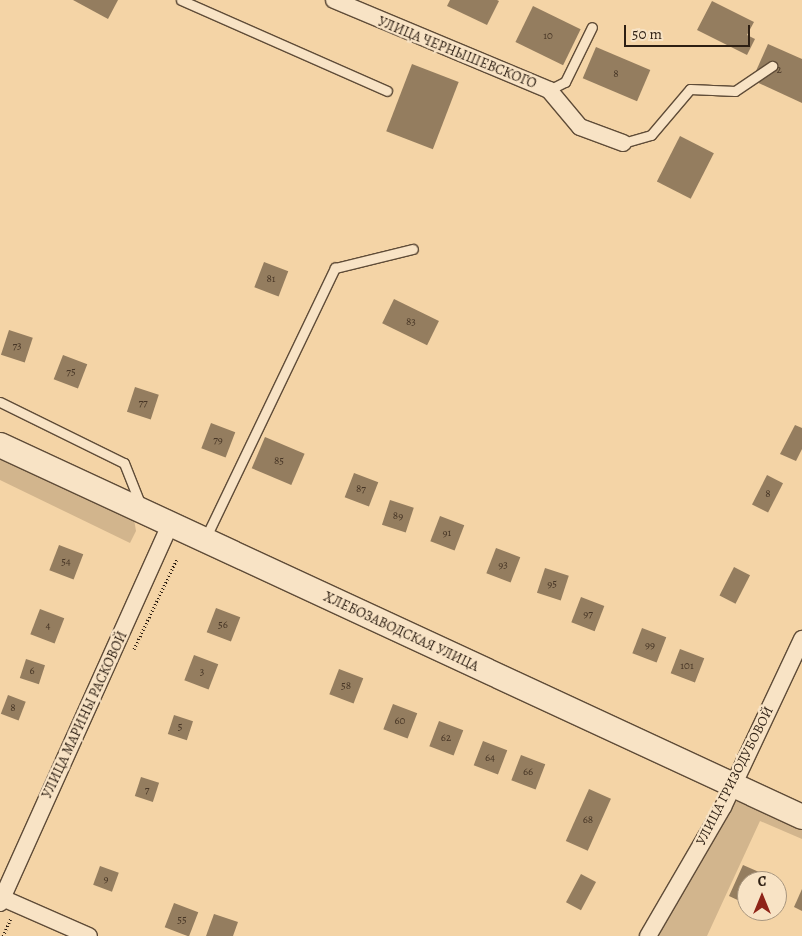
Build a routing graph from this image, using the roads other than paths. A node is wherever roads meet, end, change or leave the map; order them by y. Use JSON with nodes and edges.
{"nodes":[{"id":1,"x":181,"y":0,"type":"edge"},
{"id":2,"x":334,"y":0,"type":"edge"},
{"id":3,"x":592,"y":27,"type":"dead end"},
{"id":4,"x":772,"y":66,"type":"dead end"},
{"id":5,"x":549,"y":90,"type":"junction"},
{"id":6,"x":386,"y":91,"type":"dead end"},
{"id":7,"x":623,"y":143,"type":"joint"},
{"id":8,"x":413,"y":249,"type":"dead end"},
{"id":9,"x":0,"y":402,"type":"edge"},
{"id":10,"x":0,"y":445,"type":"edge"},
{"id":11,"x":144,"y":514,"type":"junction"},
{"id":12,"x":169,"y":527,"type":"junction"},
{"id":13,"x":204,"y":541,"type":"junction"},
{"id":14,"x":802,"y":639,"type":"edge"},
{"id":15,"x":732,"y":785,"type":"junction"},
{"id":16,"x":802,"y":817,"type":"edge"},
{"id":17,"x":1,"y":900,"type":"edge"},
{"id":18,"x":89,"y":936,"type":"edge"},
{"id":19,"x":648,"y":936,"type":"edge"}],
"edges":[{"from":1,"to":6,"type":"lane"},
{"from":2,"to":5,"type":"street","name":"УЛИЦА ЧЕРНЫШЕВСКОГО"},
{"from":3,"to":5,"type":"lane"},
{"from":4,"to":7,"type":"lane"},
{"from":5,"to":7,"type":"street","name":"УЛИЦА ЧЕРНЫШЕВСКОГО"},
{"from":8,"to":13,"type":"lane"},
{"from":9,"to":11,"type":"lane"},
{"from":10,"to":11,"type":"street","name":"ХЛЕБОЗАВОДСКАЯ УЛИЦА"},
{"from":11,"to":12,"type":"street","name":"ХЛЕБОЗАВОДСКАЯ УЛИЦА"},
{"from":12,"to":13,"type":"street","name":"ХЛЕБОЗАВОДСКАЯ УЛИЦА"},
{"from":12,"to":17,"type":"street","name":"УЛИЦА МАРИНЫ РАСКОВОЙ"},
{"from":13,"to":15,"type":"street","name":"ХЛЕБОЗАВОДСКАЯ УЛИЦА"},
{"from":14,"to":15,"type":"street","name":"УЛИЦА ГРИЗОДУБОВОЙ"},
{"from":15,"to":16,"type":"street","name":"ХЛЕБОЗАВОДСКАЯ УЛИЦА"},
{"from":15,"to":19,"type":"street","name":"УЛИЦА ГРИЗОДУБОВОЙ"},
{"from":17,"to":18,"type":"street"}]}
